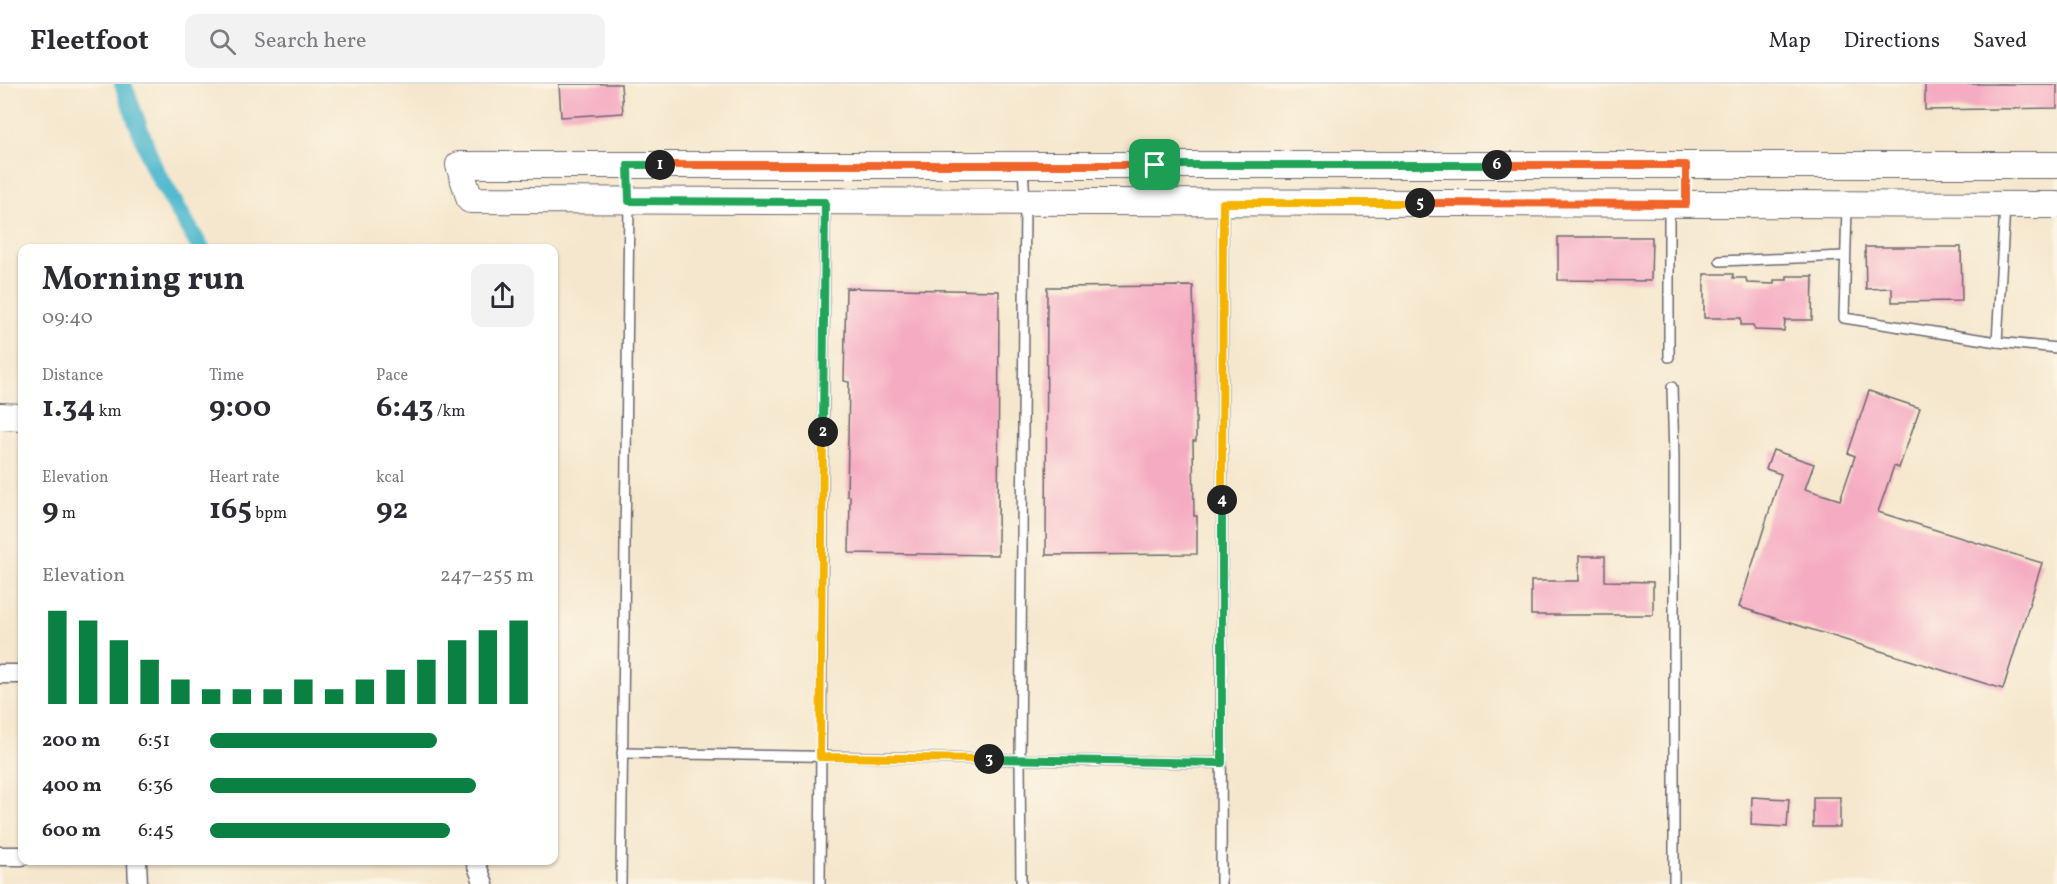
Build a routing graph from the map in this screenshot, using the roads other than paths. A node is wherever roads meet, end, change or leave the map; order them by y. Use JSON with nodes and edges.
{"nodes":[{"id":1,"x":628,"y":165,"type":"junction"},
{"id":2,"x":820,"y":165,"type":"junction"},
{"id":3,"x":1023,"y":165,"type":"junction"},
{"id":4,"x":1221,"y":165,"type":"junction"},
{"id":5,"x":1686,"y":165,"type":"junction"},
{"id":6,"x":2057,"y":165,"type":"edge"},
{"id":7,"x":629,"y":201,"type":"junction"},
{"id":8,"x":825,"y":202,"type":"junction"},
{"id":9,"x":1025,"y":202,"type":"junction"},
{"id":10,"x":1223,"y":203,"type":"junction"},
{"id":11,"x":1678,"y":204,"type":"junction"},
{"id":12,"x":1847,"y":205,"type":"junction"},
{"id":13,"x":2005,"y":205,"type":"junction"},
{"id":14,"x":2057,"y":206,"type":"edge"},
{"id":15,"x":1845,"y":256,"type":"junction"},
{"id":16,"x":1720,"y":261,"type":"dead end"},
{"id":17,"x":1997,"y":342,"type":"junction"},
{"id":18,"x":2057,"y":348,"type":"edge"},
{"id":19,"x":1670,"y":357,"type":"dead end"},
{"id":20,"x":1672,"y":387,"type":"dead end"},
{"id":21,"x":0,"y":417,"type":"edge"},
{"id":22,"x":18,"y":417,"type":"edge"},
{"id":23,"x":0,"y":674,"type":"edge"},
{"id":24,"x":18,"y":674,"type":"edge"},
{"id":25,"x":622,"y":753,"type":"junction"},
{"id":26,"x":820,"y":757,"type":"junction"},
{"id":27,"x":1020,"y":760,"type":"junction"},
{"id":28,"x":1222,"y":763,"type":"junction"},
{"id":29,"x":0,"y":856,"type":"edge"},
{"id":30,"x":18,"y":856,"type":"edge"},
{"id":31,"x":137,"y":865,"type":"edge"},
{"id":32,"x":477,"y":865,"type":"edge"},
{"id":33,"x":138,"y":884,"type":"edge"},
{"id":34,"x":484,"y":884,"type":"edge"},
{"id":35,"x":621,"y":884,"type":"edge"},
{"id":36,"x":820,"y":884,"type":"edge"},
{"id":37,"x":1021,"y":884,"type":"edge"},
{"id":38,"x":1221,"y":884,"type":"edge"},
{"id":39,"x":1674,"y":884,"type":"edge"}],
"edges":[{"from":1,"to":2,"type":"street"},
{"from":1,"to":7,"type":"street"},
{"from":1,"to":7,"type":"street"},
{"from":2,"to":3,"type":"street"},
{"from":2,"to":8,"type":"street"},
{"from":3,"to":4,"type":"street"},
{"from":3,"to":9,"type":"lane"},
{"from":4,"to":5,"type":"street"},
{"from":4,"to":10,"type":"street"},
{"from":5,"to":6,"type":"street"},
{"from":5,"to":11,"type":"street"},
{"from":7,"to":8,"type":"street"},
{"from":7,"to":25,"type":"lane"},
{"from":8,"to":9,"type":"street"},
{"from":8,"to":26,"type":"lane"},
{"from":9,"to":10,"type":"street"},
{"from":9,"to":27,"type":"lane"},
{"from":10,"to":11,"type":"street"},
{"from":10,"to":28,"type":"lane"},
{"from":11,"to":12,"type":"street"},
{"from":11,"to":19,"type":"lane"},
{"from":12,"to":13,"type":"street"},
{"from":12,"to":15,"type":"lane"},
{"from":13,"to":14,"type":"street"},
{"from":13,"to":17,"type":"lane"},
{"from":15,"to":16,"type":"lane"},
{"from":15,"to":17,"type":"lane"},
{"from":17,"to":18,"type":"lane"},
{"from":20,"to":39,"type":"lane"},
{"from":21,"to":22,"type":"street"},
{"from":23,"to":24,"type":"street"},
{"from":25,"to":26,"type":"lane"},
{"from":25,"to":35,"type":"lane"},
{"from":26,"to":27,"type":"lane"},
{"from":26,"to":36,"type":"lane"},
{"from":27,"to":28,"type":"lane"},
{"from":27,"to":37,"type":"lane"},
{"from":28,"to":38,"type":"lane"},
{"from":29,"to":30,"type":"street"},
{"from":31,"to":33,"type":"street"},
{"from":32,"to":34,"type":"street"}]}
